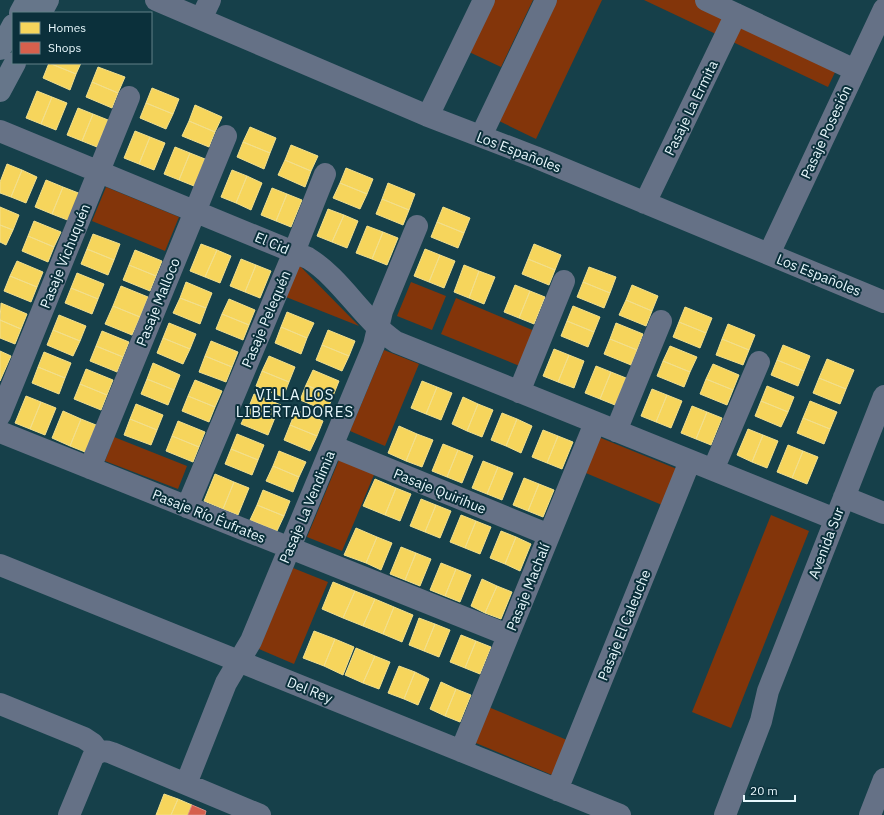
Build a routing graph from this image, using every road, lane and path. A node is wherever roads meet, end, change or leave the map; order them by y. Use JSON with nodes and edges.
{"nodes":[{"id":1,"x":26,"y":0,"type":"edge"},
{"id":2,"x":48,"y":0,"type":"edge"},
{"id":3,"x":156,"y":0,"type":"edge"},
{"id":4,"x":210,"y":0,"type":"edge"},
{"id":5,"x":484,"y":0,"type":"edge"},
{"id":6,"x":546,"y":0,"type":"edge"},
{"id":7,"x":706,"y":0,"type":"edge"},
{"id":8,"x":884,"y":9,"type":"edge"},
{"id":9,"x":20,"y":12,"type":"edge"},
{"id":10,"x":42,"y":12,"type":"edge"},
{"id":11,"x":736,"y":14,"type":"junction"},
{"id":12,"x":201,"y":19,"type":"junction"},
{"id":13,"x":12,"y":27,"type":"edge"},
{"id":14,"x":0,"y":49,"type":"edge"},
{"id":15,"x":14,"y":64,"type":"edge"},
{"id":16,"x":855,"y":70,"type":"junction"},
{"id":17,"x":0,"y":91,"type":"edge"},
{"id":18,"x":129,"y":97,"type":"dead end"},
{"id":19,"x":428,"y":116,"type":"junction"},
{"id":20,"x":0,"y":131,"type":"edge"},
{"id":21,"x":226,"y":136,"type":"dead end"},
{"id":22,"x":480,"y":136,"type":"junction"},
{"id":23,"x":100,"y":172,"type":"junction"},
{"id":24,"x":325,"y":174,"type":"dead end"},
{"id":25,"x":646,"y":203,"type":"junction"},
{"id":26,"x":196,"y":211,"type":"junction"},
{"id":27,"x":417,"y":226,"type":"dead end"},
{"id":28,"x":294,"y":252,"type":"junction"},
{"id":29,"x":769,"y":254,"type":"junction"},
{"id":30,"x":564,"y":282,"type":"dead end"},
{"id":31,"x":884,"y":302,"type":"edge"},
{"id":32,"x":662,"y":321,"type":"dead end"},
{"id":33,"x":378,"y":328,"type":"junction"},
{"id":34,"x":759,"y":362,"type":"dead end"},
{"id":35,"x":519,"y":392,"type":"junction"},
{"id":36,"x":884,"y":396,"type":"edge"},
{"id":37,"x":2,"y":403,"type":"edge"},
{"id":38,"x":594,"y":423,"type":"junction"},
{"id":39,"x":616,"y":431,"type":"junction"},
{"id":40,"x":0,"y":432,"type":"edge"},
{"id":41,"x":332,"y":446,"type":"junction"},
{"id":42,"x":690,"y":461,"type":"junction"},
{"id":43,"x":90,"y":468,"type":"junction"},
{"id":44,"x":713,"y":470,"type":"junction"},
{"id":45,"x":844,"y":497,"type":"junction"},
{"id":46,"x":187,"y":507,"type":"junction"},
{"id":47,"x":884,"y":513,"type":"edge"},
{"id":48,"x":836,"y":519,"type":"junction"},
{"id":49,"x":549,"y":535,"type":"junction"},
{"id":50,"x":290,"y":548,"type":"junction"},
{"id":51,"x":0,"y":565,"type":"edge"},
{"id":52,"x":508,"y":635,"type":"junction"},
{"id":53,"x":239,"y":662,"type":"junction"},
{"id":54,"x":768,"y":691,"type":"junction"},
{"id":55,"x":0,"y":704,"type":"edge"},
{"id":56,"x":461,"y":751,"type":"junction"},
{"id":57,"x":99,"y":752,"type":"junction"},
{"id":58,"x":884,"y":779,"type":"edge"},
{"id":59,"x":186,"y":784,"type":"junction"},
{"id":60,"x":557,"y":790,"type":"junction"},
{"id":61,"x":69,"y":815,"type":"edge"},
{"id":62,"x":260,"y":815,"type":"edge"},
{"id":63,"x":620,"y":815,"type":"edge"},
{"id":64,"x":710,"y":815,"type":"edge"},
{"id":65,"x":726,"y":815,"type":"edge"},
{"id":66,"x":870,"y":815,"type":"edge"}],
"edges":[{"from":1,"to":9,"type":"main road"},
{"from":2,"to":10,"type":"main road"},
{"from":3,"to":12,"type":"street","name":"Los Españoles"},
{"from":4,"to":12,"type":"street"},
{"from":5,"to":19,"type":"street"},
{"from":6,"to":22,"type":"street"},
{"from":7,"to":11,"type":"street"},
{"from":8,"to":16,"type":"street","name":"Pasaje Posesión"},
{"from":11,"to":16,"type":"street"},
{"from":11,"to":25,"type":"street","name":"Pasaje La Ermita"},
{"from":12,"to":19,"type":"street","name":"Los Españoles"},
{"from":13,"to":14,"type":"main road"},
{"from":15,"to":17,"type":"main road"},
{"from":16,"to":29,"type":"street","name":"Pasaje Posesión"},
{"from":18,"to":23,"type":"street","name":"Pasaje Vichuquén"},
{"from":19,"to":22,"type":"street","name":"Los Españoles"},
{"from":20,"to":23,"type":"street","name":"El Cid"},
{"from":21,"to":26,"type":"street","name":"Pasaje Malloco"},
{"from":22,"to":25,"type":"street","name":"Los Españoles"},
{"from":23,"to":26,"type":"street","name":"El Cid"},
{"from":23,"to":37,"type":"street","name":"Pasaje Vichuquén"},
{"from":24,"to":28,"type":"street","name":"Pasaje Pelequén"},
{"from":25,"to":29,"type":"street","name":"Los Españoles"},
{"from":26,"to":28,"type":"street","name":"El Cid"},
{"from":26,"to":43,"type":"street","name":"Pasaje Malloco"},
{"from":27,"to":33,"type":"street","name":"Pasaje La Vendimia"},
{"from":28,"to":33,"type":"street","name":"El Cid"},
{"from":28,"to":46,"type":"street","name":"Pasaje Pelequén"},
{"from":29,"to":31,"type":"street","name":"Los Españoles"},
{"from":30,"to":35,"type":"street"},
{"from":32,"to":39,"type":"street"},
{"from":33,"to":35,"type":"street","name":"El Cid"},
{"from":33,"to":41,"type":"street","name":"Pasaje La Vendimia"},
{"from":34,"to":44,"type":"street"},
{"from":35,"to":38,"type":"street","name":"El Cid"},
{"from":36,"to":45,"type":"street","name":"Avenida Sur"},
{"from":38,"to":39,"type":"street","name":"El Cid"},
{"from":38,"to":49,"type":"street","name":"Pasaje Machalí"},
{"from":39,"to":42,"type":"street","name":"El Cid"},
{"from":40,"to":43,"type":"street","name":"Pasaje Río Éufrates"},
{"from":41,"to":49,"type":"street","name":"Pasaje Quirihue"},
{"from":41,"to":50,"type":"street","name":"Pasaje La Vendimia"},
{"from":42,"to":44,"type":"street","name":"El Cid"},
{"from":42,"to":60,"type":"street","name":"Pasaje El Caleuche"},
{"from":43,"to":46,"type":"street","name":"Pasaje Río Éufrates"},
{"from":44,"to":48,"type":"street","name":"El Cid"},
{"from":45,"to":47,"type":"street"},
{"from":45,"to":48,"type":"street","name":"Avenida Sur"},
{"from":46,"to":50,"type":"street","name":"Pasaje Río Éufrates"},
{"from":48,"to":54,"type":"street","name":"Avenida Sur"},
{"from":49,"to":52,"type":"street","name":"Pasaje Machalí"},
{"from":50,"to":52,"type":"street","name":"Pasaje Río Éufrates"},
{"from":50,"to":53,"type":"street","name":"Pasaje La Vendimia"},
{"from":51,"to":53,"type":"street","name":"Del Rey"},
{"from":52,"to":56,"type":"street","name":"Pasaje Machalí"},
{"from":53,"to":56,"type":"street","name":"Del Rey"},
{"from":53,"to":59,"type":"street","name":"Pasaje La Vendimia"},
{"from":54,"to":64,"type":"street","name":"Avenida Sur"},
{"from":54,"to":65,"type":"street","name":"Avenida Sur"},
{"from":55,"to":57,"type":"street"},
{"from":56,"to":60,"type":"street","name":"Del Rey"},
{"from":57,"to":59,"type":"street"},
{"from":57,"to":61,"type":"street"},
{"from":58,"to":66,"type":"street"},
{"from":59,"to":62,"type":"street"},
{"from":60,"to":63,"type":"street","name":"Del Rey"}]}
